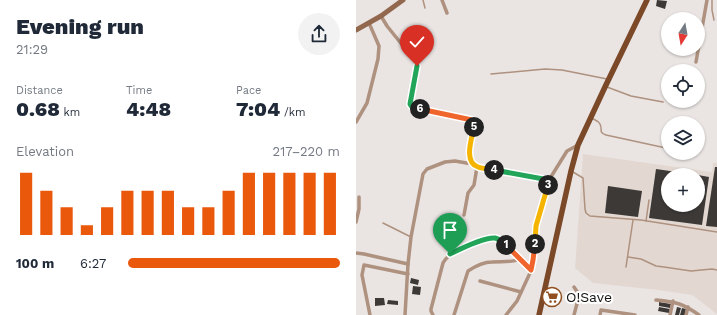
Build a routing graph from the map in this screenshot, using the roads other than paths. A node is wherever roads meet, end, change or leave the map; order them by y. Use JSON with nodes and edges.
{"nodes":[{"id":1,"x":403,"y":0,"type":"edge"},
{"id":2,"x":423,"y":0,"type":"edge"},
{"id":3,"x":442,"y":0,"type":"edge"},
{"id":4,"x":647,"y":0,"type":"edge"},
{"id":5,"x":707,"y":0,"type":"edge"},
{"id":6,"x":712,"y":0,"type":"edge"},
{"id":7,"x":425,"y":8,"type":"dead end"},
{"id":8,"x":447,"y":13,"type":"dead end"},
{"id":9,"x":381,"y":16,"type":"junction"},
{"id":10,"x":714,"y":20,"type":"dead end"},
{"id":11,"x":369,"y":23,"type":"junction"},
{"id":12,"x":356,"y":30,"type":"edge"},
{"id":13,"x":696,"y":62,"type":"dead end"},
{"id":14,"x":490,"y":74,"type":"dead end"},
{"id":15,"x":608,"y":79,"type":"junction"},
{"id":16,"x":605,"y":86,"type":"junction"},
{"id":17,"x":661,"y":102,"type":"edge"},
{"id":18,"x":591,"y":118,"type":"junction"},
{"id":19,"x":356,"y":122,"type":"edge"},
{"id":20,"x":578,"y":145,"type":"junction"},
{"id":21,"x":661,"y":147,"type":"edge"},
{"id":22,"x":472,"y":164,"type":"junction"},
{"id":23,"x":477,"y":167,"type":"junction"},
{"id":24,"x":571,"y":171,"type":"junction"},
{"id":25,"x":549,"y":180,"type":"junction"},
{"id":26,"x":359,"y":197,"type":"dead end"},
{"id":27,"x":649,"y":200,"type":"dead end"},
{"id":28,"x":464,"y":215,"type":"dead end"},
{"id":29,"x":633,"y":220,"type":"junction"},
{"id":30,"x":646,"y":221,"type":"junction"},
{"id":31,"x":356,"y":222,"type":"edge"},
{"id":32,"x":382,"y":223,"type":"dead end"},
{"id":33,"x":717,"y":232,"type":"edge"},
{"id":34,"x":411,"y":237,"type":"junction"},
{"id":35,"x":356,"y":253,"type":"edge"},
{"id":36,"x":628,"y":257,"type":"junction"},
{"id":37,"x":520,"y":259,"type":"junction"},
{"id":38,"x":408,"y":264,"type":"junction"},
{"id":39,"x":626,"y":267,"type":"dead end"},
{"id":40,"x":531,"y":270,"type":"junction"},
{"id":41,"x":717,"y":270,"type":"edge"},
{"id":42,"x":408,"y":274,"type":"junction"},
{"id":43,"x":480,"y":281,"type":"dead end"},
{"id":44,"x":574,"y":287,"type":"dead end"},
{"id":45,"x":521,"y":292,"type":"junction"},
{"id":46,"x":656,"y":300,"type":"dead end"},
{"id":47,"x":672,"y":302,"type":"junction"},
{"id":48,"x":688,"y":307,"type":"junction"},
{"id":49,"x":370,"y":315,"type":"edge"},
{"id":50,"x":405,"y":315,"type":"edge"},
{"id":51,"x":434,"y":315,"type":"edge"},
{"id":52,"x":454,"y":315,"type":"edge"},
{"id":53,"x":506,"y":315,"type":"edge"},
{"id":54,"x":539,"y":315,"type":"edge"},
{"id":55,"x":574,"y":315,"type":"edge"},
{"id":56,"x":600,"y":315,"type":"edge"},
{"id":57,"x":635,"y":315,"type":"edge"},
{"id":58,"x":670,"y":315,"type":"edge"},
{"id":59,"x":686,"y":315,"type":"edge"},
{"id":60,"x":699,"y":315,"type":"edge"}],
"edges":[{"from":1,"to":9,"type":"main road"},
{"from":2,"to":7,"type":"lane"},
{"from":3,"to":8,"type":"street"},
{"from":4,"to":15,"type":"main road"},
{"from":5,"to":13,"type":"street"},
{"from":6,"to":10,"type":"lane"},
{"from":9,"to":11,"type":"main road"},
{"from":9,"to":22,"type":"street"},
{"from":11,"to":12,"type":"main road"},
{"from":11,"to":19,"type":"street"},
{"from":14,"to":15,"type":"lane"},
{"from":15,"to":16,"type":"main road"},
{"from":16,"to":17,"type":"lane"},
{"from":16,"to":18,"type":"main road"},
{"from":18,"to":20,"type":"main road"},
{"from":18,"to":21,"type":"lane"},
{"from":20,"to":24,"type":"main road"},
{"from":20,"to":25,"type":"street"},
{"from":22,"to":23,"type":"street"},
{"from":22,"to":34,"type":"street"},
{"from":23,"to":25,"type":"street"},
{"from":23,"to":28,"type":"street"},
{"from":24,"to":29,"type":"lane"},
{"from":24,"to":54,"type":"main road"},
{"from":25,"to":40,"type":"street"},
{"from":26,"to":31,"type":"street"},
{"from":27,"to":30,"type":"lane"},
{"from":29,"to":30,"type":"lane"},
{"from":29,"to":36,"type":"lane"},
{"from":30,"to":33,"type":"lane"},
{"from":32,"to":34,"type":"lane"},
{"from":34,"to":38,"type":"street"},
{"from":35,"to":38,"type":"street"},
{"from":36,"to":39,"type":"lane"},
{"from":36,"to":41,"type":"lane"},
{"from":37,"to":40,"type":"street"},
{"from":37,"to":51,"type":"street"},
{"from":37,"to":52,"type":"street"},
{"from":38,"to":42,"type":"street"},
{"from":40,"to":45,"type":"street"},
{"from":42,"to":49,"type":"street"},
{"from":42,"to":50,"type":"street"},
{"from":43,"to":45,"type":"street"},
{"from":44,"to":55,"type":"street"},
{"from":45,"to":53,"type":"street"},
{"from":46,"to":47,"type":"street"},
{"from":47,"to":48,"type":"street"},
{"from":47,"to":58,"type":"street"},
{"from":48,"to":59,"type":"street"},
{"from":48,"to":60,"type":"street"},
{"from":56,"to":57,"type":"street"}]}
